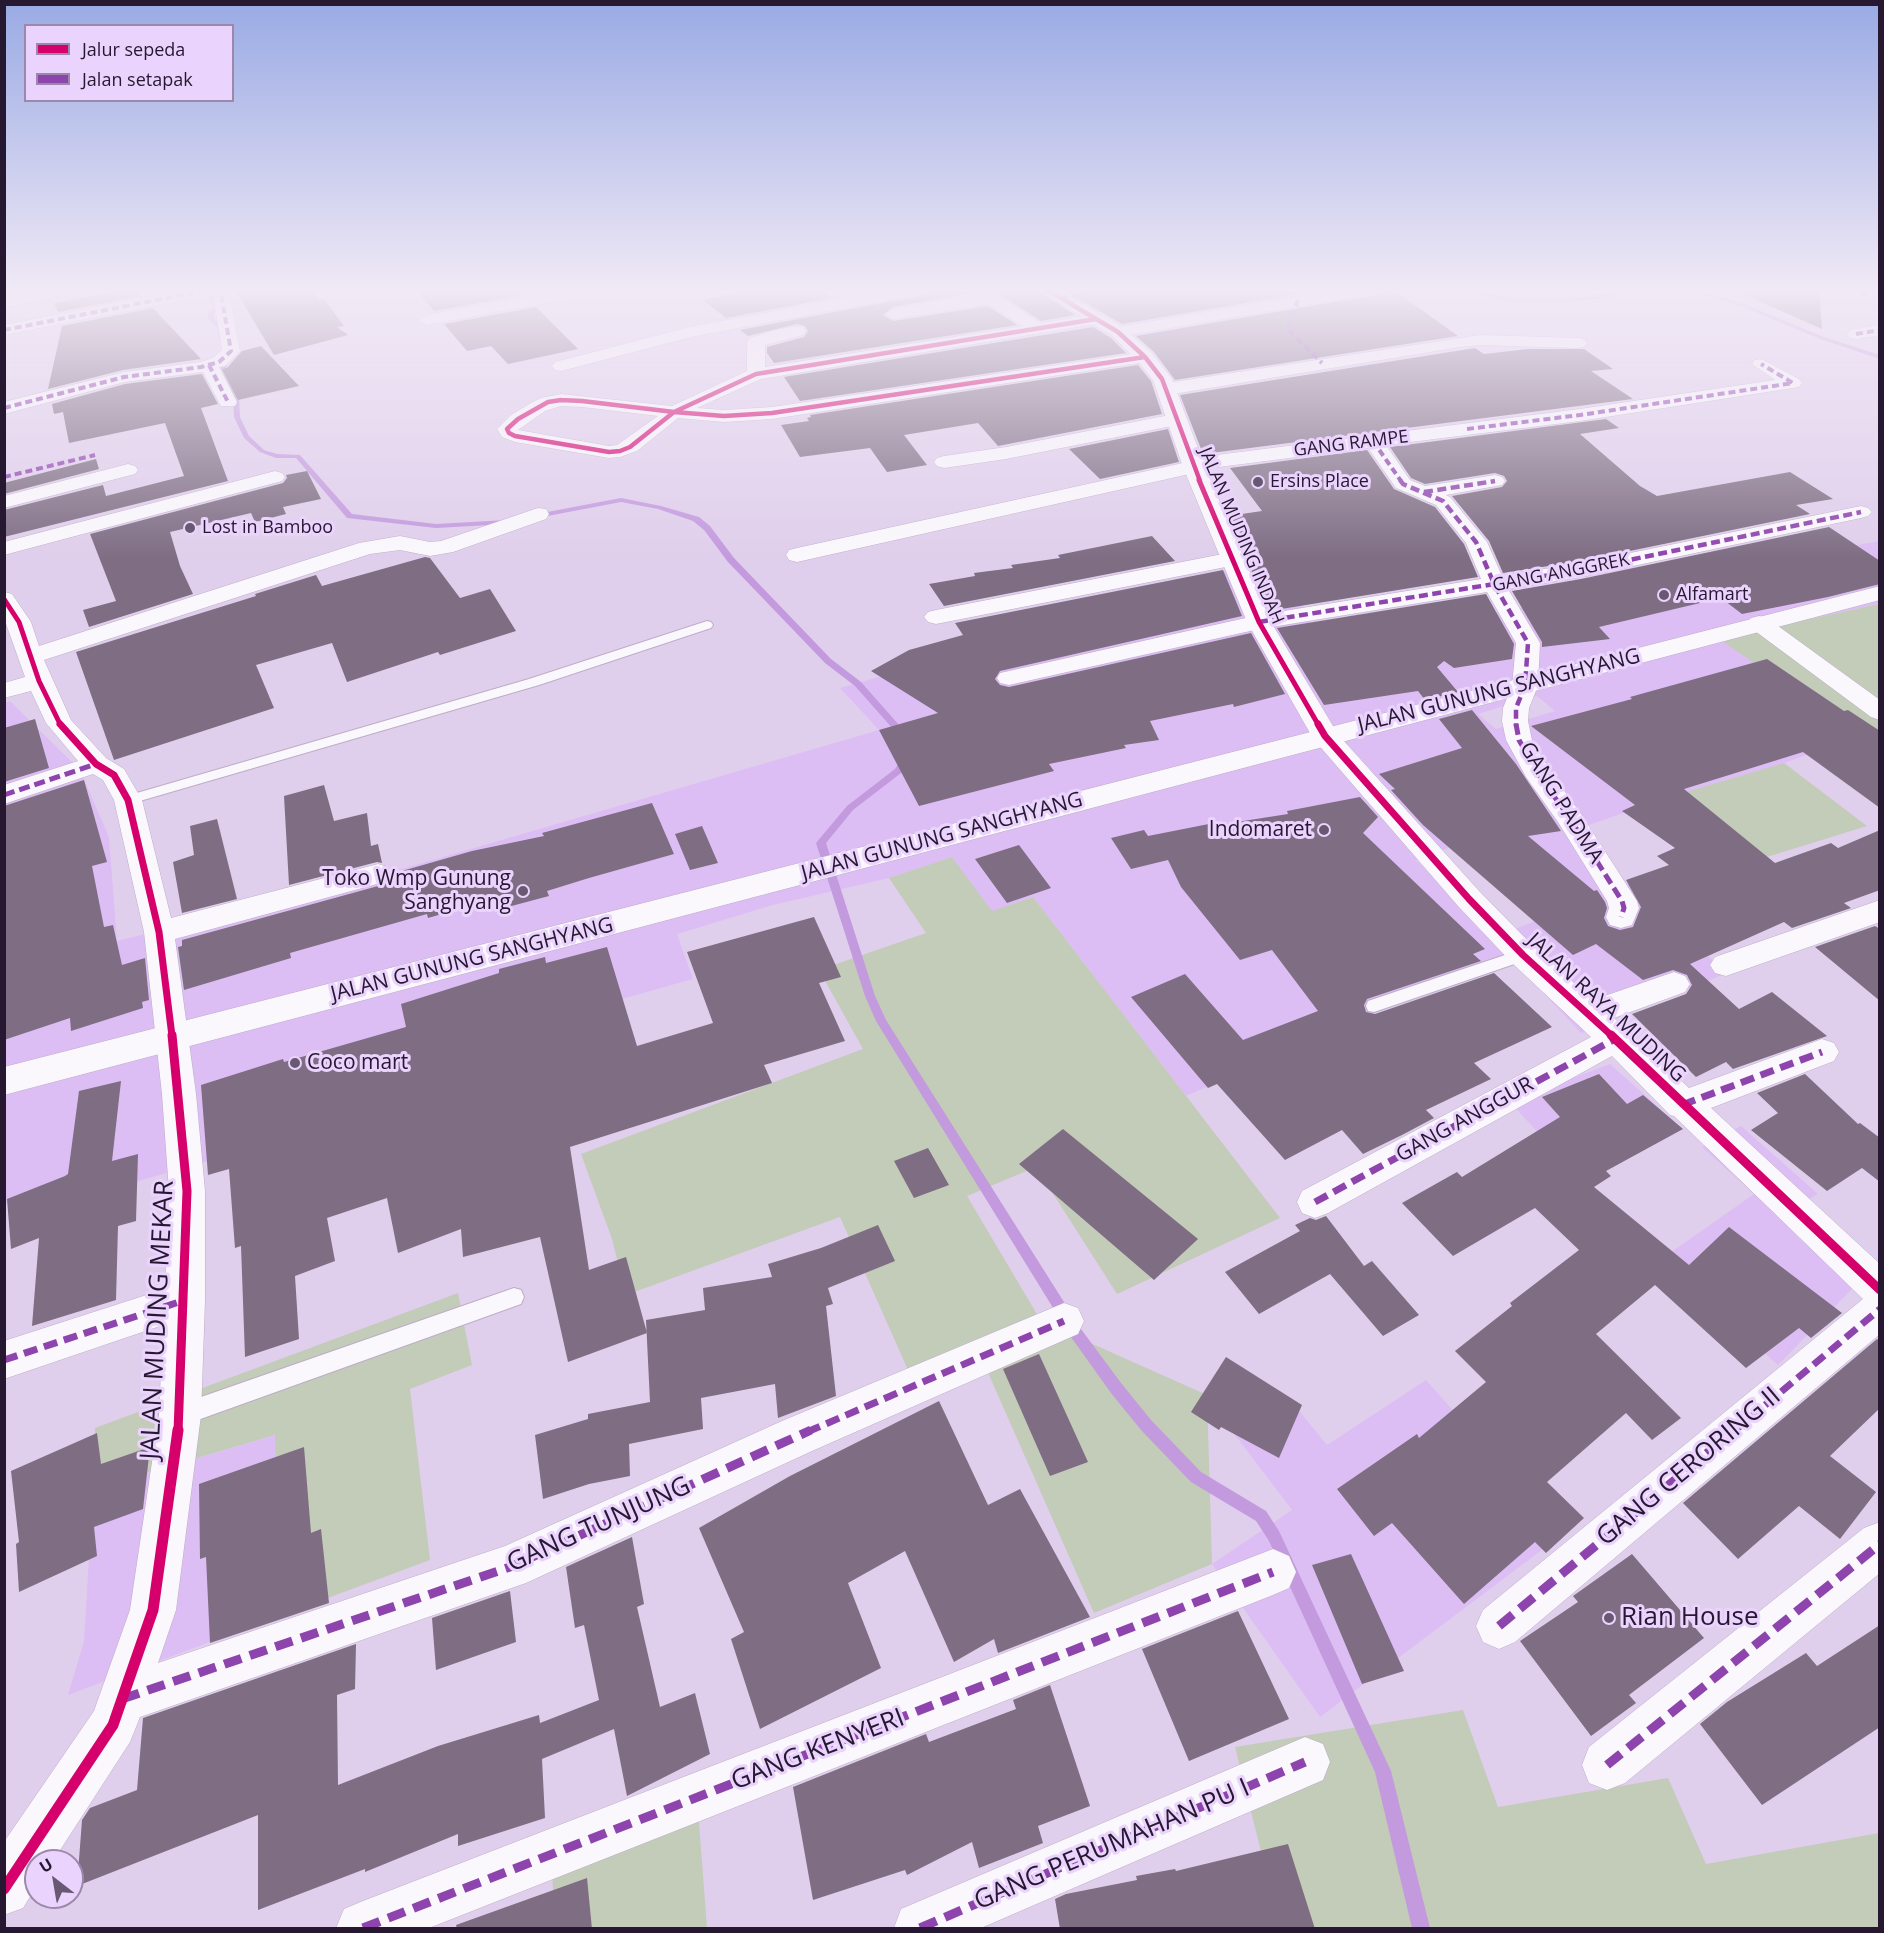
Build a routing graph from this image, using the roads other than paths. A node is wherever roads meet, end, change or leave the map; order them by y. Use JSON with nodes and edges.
{"nodes":[{"id":1,"x":115,"y":378,"type":"edge"},
{"id":2,"x":221,"y":378,"type":"edge"},
{"id":3,"x":747,"y":378,"type":"edge"},
{"id":4,"x":1003,"y":378,"type":"edge"},
{"id":5,"x":1160,"y":378,"type":"edge"},
{"id":6,"x":1229,"y":378,"type":"edge"},
{"id":7,"x":1785,"y":378,"type":"edge"},
{"id":8,"x":1167,"y":388,"type":"junction"},
{"id":9,"x":228,"y":402,"type":"dead end"},
{"id":10,"x":4,"y":407,"type":"edge"},
{"id":11,"x":674,"y":412,"type":"junction"},
{"id":12,"x":1175,"y":420,"type":"junction"},
{"id":13,"x":1372,"y":441,"type":"junction"},
{"id":14,"x":944,"y":462,"type":"dead end"},
{"id":15,"x":1193,"y":466,"type":"junction"},
{"id":16,"x":128,"y":470,"type":"dead end"},
{"id":17,"x":275,"y":477,"type":"dead end"},
{"id":18,"x":1495,"y":481,"type":"dead end"},
{"id":19,"x":1424,"y":492,"type":"junction"},
{"id":20,"x":4,"y":502,"type":"edge"},
{"id":21,"x":1861,"y":512,"type":"dead end"},
{"id":22,"x":538,"y":514,"type":"dead end"},
{"id":23,"x":4,"y":549,"type":"edge"},
{"id":24,"x":797,"y":555,"type":"dead end"},
{"id":25,"x":1233,"y":559,"type":"junction"},
{"id":26,"x":1495,"y":586,"type":"junction"},
{"id":27,"x":1880,"y":593,"type":"edge"},
{"id":28,"x":4,"y":599,"type":"edge"},
{"id":29,"x":936,"y":617,"type":"dead end"},
{"id":30,"x":1259,"y":622,"type":"junction"},
{"id":31,"x":1759,"y":623,"type":"junction"},
{"id":32,"x":707,"y":625,"type":"dead end"},
{"id":33,"x":35,"y":669,"type":"junction"},
{"id":34,"x":1009,"y":678,"type":"dead end"},
{"id":35,"x":1525,"y":686,"type":"junction"},
{"id":36,"x":4,"y":691,"type":"edge"},
{"id":37,"x":1880,"y":712,"type":"edge"},
{"id":38,"x":1325,"y":736,"type":"junction"},
{"id":39,"x":96,"y":764,"type":"junction"},
{"id":40,"x":4,"y":795,"type":"edge"},
{"id":41,"x":128,"y":800,"type":"junction"},
{"id":42,"x":378,"y":874,"type":"dead end"},
{"id":43,"x":1880,"y":910,"type":"edge"},
{"id":44,"x":1621,"y":917,"type":"dead end"},
{"id":45,"x":159,"y":932,"type":"junction"},
{"id":46,"x":1523,"y":955,"type":"junction"},
{"id":47,"x":1726,"y":965,"type":"dead end"},
{"id":48,"x":1674,"y":984,"type":"dead end"},
{"id":49,"x":1374,"y":1006,"type":"dead end"},
{"id":50,"x":1588,"y":1015,"type":"junction"},
{"id":51,"x":172,"y":1037,"type":"junction"},
{"id":52,"x":1615,"y":1039,"type":"junction"},
{"id":53,"x":1822,"y":1052,"type":"dead end"},
{"id":54,"x":4,"y":1081,"type":"edge"},
{"id":55,"x":1682,"y":1105,"type":"junction"},
{"id":56,"x":1315,"y":1202,"type":"dead end"},
{"id":57,"x":1880,"y":1290,"type":"edge"},
{"id":58,"x":514,"y":1297,"type":"dead end"},
{"id":59,"x":185,"y":1300,"type":"junction"},
{"id":60,"x":1880,"y":1309,"type":"edge"},
{"id":61,"x":1064,"y":1321,"type":"dead end"},
{"id":62,"x":4,"y":1360,"type":"edge"},
{"id":63,"x":180,"y":1415,"type":"junction"},
{"id":64,"x":1880,"y":1545,"type":"edge"},
{"id":65,"x":1273,"y":1572,"type":"dead end"},
{"id":66,"x":1499,"y":1626,"type":"dead end"},
{"id":67,"x":122,"y":1699,"type":"junction"},
{"id":68,"x":1305,"y":1761,"type":"dead end"},
{"id":69,"x":1607,"y":1765,"type":"dead end"},
{"id":70,"x":4,"y":1889,"type":"edge"},
{"id":71,"x":363,"y":1929,"type":"edge"},
{"id":72,"x":920,"y":1929,"type":"edge"}],
"edges":[{"from":1,"to":10,"type":"street"},
{"from":2,"to":9,"type":"street"},
{"from":3,"to":11,"type":"street"},
{"from":4,"to":11,"type":"street"},
{"from":5,"to":8,"type":"main road","name":"JALAN MUDING INDAH"},
{"from":6,"to":8,"type":"street"},
{"from":7,"to":13,"type":"street","name":"GANG RAMPE"},
{"from":8,"to":12,"type":"main road","name":"JALAN MUDING INDAH"},
{"from":11,"to":11,"type":"street"},
{"from":12,"to":14,"type":"street"},
{"from":12,"to":15,"type":"main road","name":"JALAN MUDING INDAH"},
{"from":13,"to":15,"type":"street","name":"GANG RAMPE"},
{"from":13,"to":19,"type":"street","name":"GANG PADMA"},
{"from":15,"to":24,"type":"street","name":"GANG RAMPE"},
{"from":15,"to":25,"type":"main road","name":"JALAN MUDING INDAH"},
{"from":16,"to":20,"type":"street"},
{"from":17,"to":23,"type":"street"},
{"from":18,"to":19,"type":"street"},
{"from":19,"to":26,"type":"street","name":"GANG PADMA"},
{"from":21,"to":26,"type":"street","name":"GANG ANGGREK"},
{"from":22,"to":33,"type":"street"},
{"from":25,"to":29,"type":"street"},
{"from":25,"to":30,"type":"main road","name":"JALAN MUDING INDAH"},
{"from":26,"to":30,"type":"street","name":"GANG ANGGREK"},
{"from":26,"to":35,"type":"street","name":"GANG PADMA"},
{"from":27,"to":31,"type":"main road","name":"JALAN GUNUNG SANGHYANG"},
{"from":28,"to":33,"type":"street","name":"JALAN MUDING MEKAR"},
{"from":30,"to":34,"type":"street","name":"GANG ANGGREK"},
{"from":30,"to":38,"type":"main road","name":"JALAN MUDING INDAH"},
{"from":31,"to":35,"type":"main road","name":"JALAN GUNUNG SANGHYANG"},
{"from":31,"to":37,"type":"street"},
{"from":32,"to":41,"type":"lane"},
{"from":33,"to":36,"type":"street"},
{"from":33,"to":39,"type":"street","name":"JALAN MUDING MEKAR"},
{"from":35,"to":38,"type":"main road","name":"JALAN GUNUNG SANGHYANG"},
{"from":35,"to":44,"type":"street","name":"GANG PADMA"},
{"from":38,"to":46,"type":"street","name":"JALAN RAYA MUDING"},
{"from":38,"to":51,"type":"main road","name":"JALAN GUNUNG SANGHYANG"},
{"from":39,"to":40,"type":"street"},
{"from":39,"to":41,"type":"street","name":"JALAN MUDING MEKAR"},
{"from":41,"to":45,"type":"street","name":"JALAN MUDING MEKAR"},
{"from":42,"to":45,"type":"street"},
{"from":43,"to":47,"type":"street"},
{"from":45,"to":51,"type":"street","name":"JALAN MUDING MEKAR"},
{"from":46,"to":49,"type":"lane"},
{"from":46,"to":50,"type":"street","name":"JALAN RAYA MUDING"},
{"from":48,"to":50,"type":"street"},
{"from":50,"to":52,"type":"street","name":"JALAN RAYA MUDING"},
{"from":51,"to":54,"type":"main road","name":"JALAN GUNUNG SANGHYANG"},
{"from":51,"to":59,"type":"street","name":"JALAN MUDING MEKAR"},
{"from":52,"to":55,"type":"street","name":"JALAN RAYA MUDING"},
{"from":52,"to":56,"type":"street","name":"GANG ANGGUR"},
{"from":53,"to":55,"type":"street"},
{"from":55,"to":57,"type":"street","name":"JALAN RAYA MUDING"},
{"from":58,"to":63,"type":"lane"},
{"from":59,"to":62,"type":"street"},
{"from":59,"to":63,"type":"street","name":"JALAN MUDING MEKAR"},
{"from":60,"to":66,"type":"street","name":"GANG CERORING II"},
{"from":61,"to":67,"type":"street","name":"GANG TUNJUNG"},
{"from":63,"to":67,"type":"street","name":"JALAN MUDING MEKAR"},
{"from":64,"to":69,"type":"street"},
{"from":65,"to":71,"type":"street","name":"GANG KENYERI"},
{"from":67,"to":70,"type":"street","name":"JALAN MUDING MEKAR"},
{"from":68,"to":72,"type":"street","name":"GANG PERUMAHAN PU I"}]}
